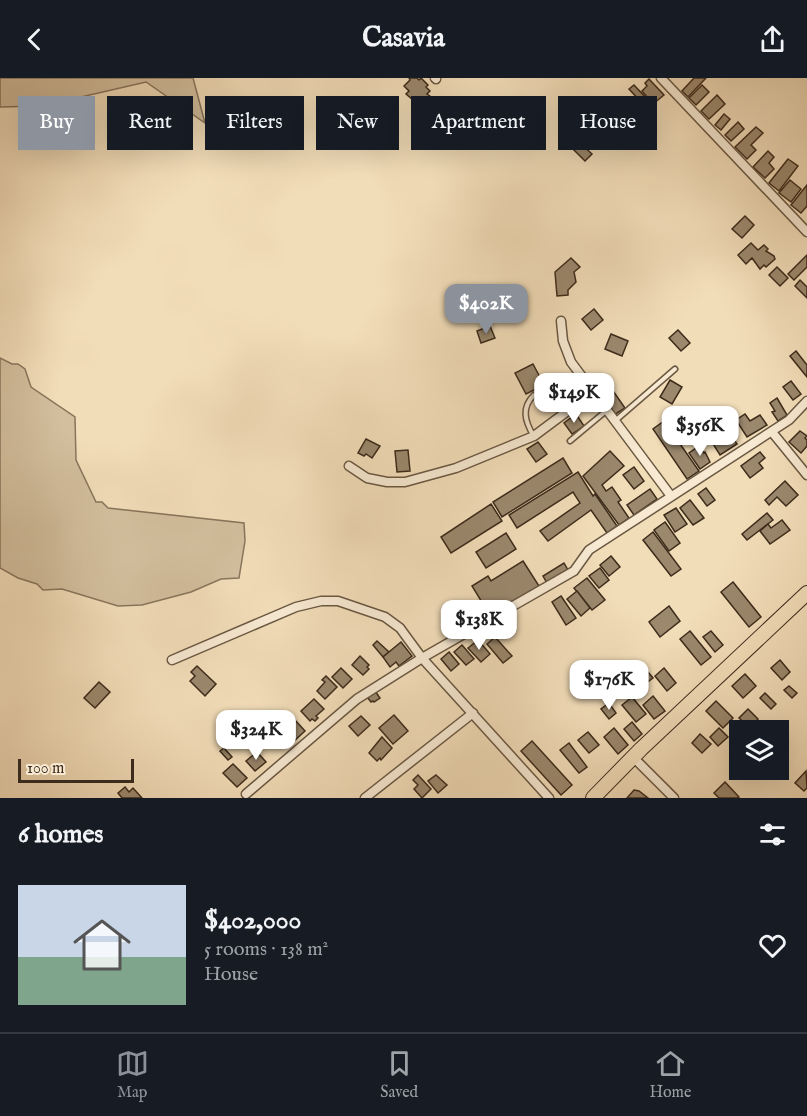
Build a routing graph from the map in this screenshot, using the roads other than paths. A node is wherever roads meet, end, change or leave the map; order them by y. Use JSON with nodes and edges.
{"nodes":[{"id":1,"x":661,"y":78,"type":"edge"},
{"id":2,"x":807,"y":232,"type":"edge"},
{"id":3,"x":561,"y":321,"type":"dead end"},
{"id":4,"x":675,"y":369,"type":"dead end"},
{"id":5,"x":593,"y":392,"type":"junction"},
{"id":6,"x":534,"y":395,"type":"dead end"},
{"id":7,"x":807,"y":401,"type":"edge"},
{"id":8,"x":606,"y":411,"type":"junction"},
{"id":9,"x":614,"y":421,"type":"junction"},
{"id":10,"x":772,"y":432,"type":"junction"},
{"id":11,"x":534,"y":436,"type":"junction"},
{"id":12,"x":570,"y":441,"type":"dead end"},
{"id":13,"x":349,"y":466,"type":"dead end"},
{"id":14,"x":807,"y":476,"type":"edge"},
{"id":15,"x":671,"y":496,"type":"junction"},
{"id":16,"x":807,"y":592,"type":"edge"},
{"id":17,"x":422,"y":658,"type":"junction"},
{"id":18,"x":172,"y":660,"type":"dead end"},
{"id":19,"x":472,"y":713,"type":"junction"},
{"id":20,"x":633,"y":757,"type":"junction"},
{"id":21,"x":246,"y":794,"type":"dead end"},
{"id":22,"x":365,"y":798,"type":"edge"},
{"id":23,"x":549,"y":798,"type":"edge"},
{"id":24,"x":593,"y":798,"type":"edge"},
{"id":25,"x":674,"y":798,"type":"edge"}],
"edges":[{"from":1,"to":2,"type":"street"},
{"from":3,"to":5,"type":"street"},
{"from":4,"to":9,"type":"lane"},
{"from":5,"to":8,"type":"street"},
{"from":5,"to":11,"type":"street"},
{"from":6,"to":11,"type":"lane"},
{"from":7,"to":10,"type":"street"},
{"from":8,"to":9,"type":"street"},
{"from":8,"to":12,"type":"lane"},
{"from":9,"to":15,"type":"street"},
{"from":10,"to":14,"type":"street"},
{"from":10,"to":15,"type":"street"},
{"from":11,"to":13,"type":"street"},
{"from":15,"to":17,"type":"street"},
{"from":16,"to":20,"type":"highway"},
{"from":17,"to":18,"type":"street"},
{"from":17,"to":19,"type":"street"},
{"from":17,"to":21,"type":"street"},
{"from":19,"to":22,"type":"street"},
{"from":19,"to":23,"type":"street"},
{"from":20,"to":24,"type":"highway"},
{"from":20,"to":25,"type":"street"}]}
